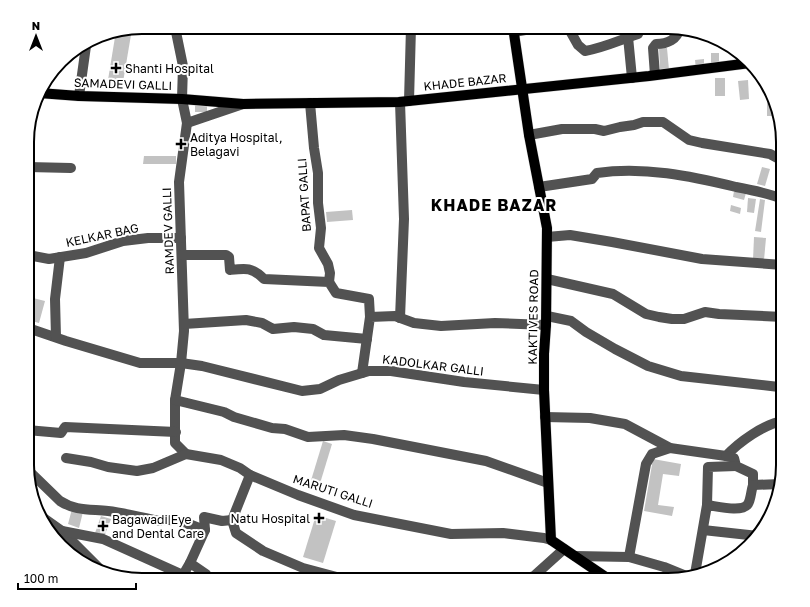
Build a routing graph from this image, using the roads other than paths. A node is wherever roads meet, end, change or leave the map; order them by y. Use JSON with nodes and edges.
{"nodes":[{"id":1,"x":176,"y":34,"type":"edge"},
{"id":2,"x":410,"y":34,"type":"edge"},
{"id":3,"x":515,"y":34,"type":"edge"},
{"id":4,"x":572,"y":34,"type":"edge"},
{"id":5,"x":638,"y":34,"type":"edge"},
{"id":6,"x":677,"y":34,"type":"edge"},
{"id":7,"x":628,"y":37,"type":"junction"},
{"id":8,"x":85,"y":50,"type":"edge"},
{"id":9,"x":742,"y":64,"type":"edge"},
{"id":10,"x":655,"y":75,"type":"junction"},
{"id":11,"x":632,"y":78,"type":"junction"},
{"id":12,"x":523,"y":88,"type":"junction"},
{"id":13,"x":45,"y":93,"type":"edge"},
{"id":14,"x":79,"y":96,"type":"junction"},
{"id":15,"x":182,"y":99,"type":"junction"},
{"id":16,"x":405,"y":101,"type":"junction"},
{"id":17,"x":310,"y":103,"type":"junction"},
{"id":18,"x":243,"y":104,"type":"junction"},
{"id":19,"x":187,"y":123,"type":"junction"},
{"id":20,"x":529,"y":135,"type":"junction"},
{"id":21,"x":776,"y":157,"type":"edge"},
{"id":22,"x":34,"y":167,"type":"edge"},
{"id":23,"x":71,"y":168,"type":"dead end"},
{"id":24,"x":539,"y":187,"type":"junction"},
{"id":25,"x":776,"y":197,"type":"edge"},
{"id":26,"x":547,"y":237,"type":"junction"},
{"id":27,"x":181,"y":238,"type":"junction"},
{"id":28,"x":182,"y":255,"type":"junction"},
{"id":29,"x":34,"y":256,"type":"edge"},
{"id":30,"x":60,"y":257,"type":"junction"},
{"id":31,"x":776,"y":264,"type":"edge"},
{"id":32,"x":547,"y":279,"type":"junction"},
{"id":33,"x":329,"y":282,"type":"junction"},
{"id":34,"x":776,"y":317,"type":"edge"},
{"id":35,"x":370,"y":318,"type":"junction"},
{"id":36,"x":400,"y":318,"type":"junction"},
{"id":37,"x":546,"y":320,"type":"junction"},
{"id":38,"x":184,"y":324,"type":"junction"},
{"id":39,"x":34,"y":330,"type":"edge"},
{"id":40,"x":56,"y":338,"type":"junction"},
{"id":41,"x":367,"y":340,"type":"junction"},
{"id":42,"x":181,"y":363,"type":"junction"},
{"id":43,"x":362,"y":373,"type":"junction"},
{"id":44,"x":776,"y":388,"type":"edge"},
{"id":45,"x":544,"y":390,"type":"junction"},
{"id":46,"x":175,"y":400,"type":"junction"},
{"id":47,"x":545,"y":417,"type":"junction"},
{"id":48,"x":776,"y":422,"type":"edge"},
{"id":49,"x":34,"y":431,"type":"edge"},
{"id":50,"x":176,"y":432,"type":"junction"},
{"id":51,"x":670,"y":448,"type":"junction"},
{"id":52,"x":186,"y":454,"type":"junction"},
{"id":53,"x":726,"y":456,"type":"junction"},
{"id":54,"x":66,"y":458,"type":"dead end"},
{"id":55,"x":736,"y":466,"type":"junction"},
{"id":56,"x":250,"y":475,"type":"junction"},
{"id":57,"x":35,"y":476,"type":"edge"},
{"id":58,"x":548,"y":483,"type":"junction"},
{"id":59,"x":774,"y":484,"type":"edge"},
{"id":60,"x":753,"y":485,"type":"junction"},
{"id":61,"x":707,"y":505,"type":"junction"},
{"id":62,"x":232,"y":520,"type":"junction"},
{"id":63,"x":51,"y":523,"type":"edge"},
{"id":64,"x":205,"y":530,"type":"junction"},
{"id":65,"x":703,"y":530,"type":"junction"},
{"id":66,"x":62,"y":531,"type":"junction"},
{"id":67,"x":750,"y":535,"type":"edge"},
{"id":68,"x":551,"y":540,"type":"junction"},
{"id":69,"x":564,"y":549,"type":"junction"},
{"id":70,"x":575,"y":556,"type":"junction"},
{"id":71,"x":629,"y":557,"type":"junction"},
{"id":72,"x":92,"y":561,"type":"edge"},
{"id":73,"x":190,"y":563,"type":"junction"},
{"id":74,"x":696,"y":569,"type":"edge"},
{"id":75,"x":179,"y":573,"type":"edge"},
{"id":76,"x":184,"y":573,"type":"edge"},
{"id":77,"x":205,"y":573,"type":"edge"},
{"id":78,"x":322,"y":573,"type":"edge"},
{"id":79,"x":537,"y":573,"type":"edge"},
{"id":80,"x":600,"y":573,"type":"edge"},
{"id":81,"x":678,"y":573,"type":"edge"}],
"edges":[{"from":1,"to":15,"type":"street","name":"RAMDEV GALLI"},
{"from":2,"to":16,"type":"street"},
{"from":3,"to":12,"type":"main road","name":"KAKTIVES ROAD"},
{"from":4,"to":7,"type":"street"},
{"from":5,"to":7,"type":"street"},
{"from":6,"to":10,"type":"street"},
{"from":7,"to":11,"type":"street"},
{"from":8,"to":14,"type":"street"},
{"from":9,"to":10,"type":"main road","name":"KHADE BAZAR"},
{"from":10,"to":11,"type":"main road","name":"KHADE BAZAR"},
{"from":11,"to":12,"type":"main road","name":"KHADE BAZAR"},
{"from":12,"to":16,"type":"main road","name":"KHADE BAZAR"},
{"from":12,"to":20,"type":"main road","name":"KAKTIVES ROAD"},
{"from":13,"to":14,"type":"main road","name":"SAMADEVI GALLI"},
{"from":14,"to":15,"type":"main road","name":"SAMADEVI GALLI"},
{"from":15,"to":18,"type":"main road","name":"KHADE BAZAR"},
{"from":15,"to":19,"type":"street","name":"RAMDEV GALLI"},
{"from":16,"to":17,"type":"main road","name":"KHADE BAZAR"},
{"from":16,"to":36,"type":"street"},
{"from":17,"to":18,"type":"main road","name":"KHADE BAZAR"},
{"from":17,"to":33,"type":"street","name":"BAPAT GALLI"},
{"from":18,"to":19,"type":"street"},
{"from":19,"to":27,"type":"street","name":"RAMDEV GALLI"},
{"from":20,"to":21,"type":"street"},
{"from":20,"to":24,"type":"main road","name":"KAKTIVES ROAD"},
{"from":22,"to":23,"type":"street"},
{"from":24,"to":25,"type":"street"},
{"from":24,"to":26,"type":"main road","name":"KAKTIVES ROAD"},
{"from":26,"to":31,"type":"street"},
{"from":26,"to":32,"type":"main road","name":"KAKTIVES ROAD"},
{"from":27,"to":28,"type":"street","name":"RAMDEV GALLI"},
{"from":27,"to":30,"type":"street","name":"KELKAR BAG"},
{"from":28,"to":33,"type":"street"},
{"from":28,"to":38,"type":"street","name":"RAMDEV GALLI"},
{"from":29,"to":30,"type":"street","name":"KELKAR BAG"},
{"from":30,"to":40,"type":"street"},
{"from":32,"to":34,"type":"street"},
{"from":32,"to":37,"type":"main road","name":"KAKTIVES ROAD"},
{"from":33,"to":35,"type":"street"},
{"from":35,"to":36,"type":"street"},
{"from":35,"to":41,"type":"street"},
{"from":36,"to":37,"type":"street"},
{"from":37,"to":44,"type":"street"},
{"from":37,"to":45,"type":"main road","name":"KAKTIVES ROAD"},
{"from":38,"to":41,"type":"street"},
{"from":38,"to":42,"type":"street","name":"RAMDEV GALLI"},
{"from":39,"to":40,"type":"street","name":"KADOLKAR GALLI"},
{"from":40,"to":42,"type":"street","name":"KADOLKAR GALLI"},
{"from":41,"to":43,"type":"street"},
{"from":42,"to":43,"type":"street","name":"KADOLKAR GALLI"},
{"from":42,"to":46,"type":"street","name":"RAMDEV GALLI"},
{"from":43,"to":45,"type":"street","name":"KADOLKAR GALLI"},
{"from":45,"to":47,"type":"main road","name":"KAKTIVES ROAD"},
{"from":46,"to":50,"type":"street","name":"RAMDEV GALLI"},
{"from":46,"to":58,"type":"street"},
{"from":47,"to":51,"type":"street"},
{"from":47,"to":58,"type":"main road","name":"KAKTIVES ROAD"},
{"from":48,"to":53,"type":"street"},
{"from":49,"to":50,"type":"street"},
{"from":50,"to":52,"type":"street"},
{"from":51,"to":53,"type":"street"},
{"from":51,"to":71,"type":"street"},
{"from":52,"to":54,"type":"street"},
{"from":52,"to":56,"type":"street","name":"MARUTI GALLI"},
{"from":53,"to":55,"type":"street"},
{"from":55,"to":60,"type":"street"},
{"from":55,"to":61,"type":"street"},
{"from":56,"to":62,"type":"street"},
{"from":56,"to":68,"type":"street","name":"MARUTI GALLI"},
{"from":57,"to":64,"type":"street"},
{"from":58,"to":68,"type":"main road","name":"KAKTIVES ROAD"},
{"from":59,"to":60,"type":"street"},
{"from":60,"to":61,"type":"street"},
{"from":61,"to":65,"type":"street"},
{"from":62,"to":64,"type":"street"},
{"from":62,"to":78,"type":"street"},
{"from":63,"to":66,"type":"street"},
{"from":64,"to":73,"type":"street"},
{"from":65,"to":67,"type":"street"},
{"from":65,"to":74,"type":"street"},
{"from":66,"to":72,"type":"street"},
{"from":66,"to":75,"type":"street"},
{"from":68,"to":69,"type":"main road"},
{"from":69,"to":70,"type":"main road"},
{"from":69,"to":79,"type":"street"},
{"from":70,"to":71,"type":"street"},
{"from":70,"to":80,"type":"main road"},
{"from":71,"to":81,"type":"street"},
{"from":73,"to":76,"type":"street"},
{"from":73,"to":77,"type":"street"}]}
